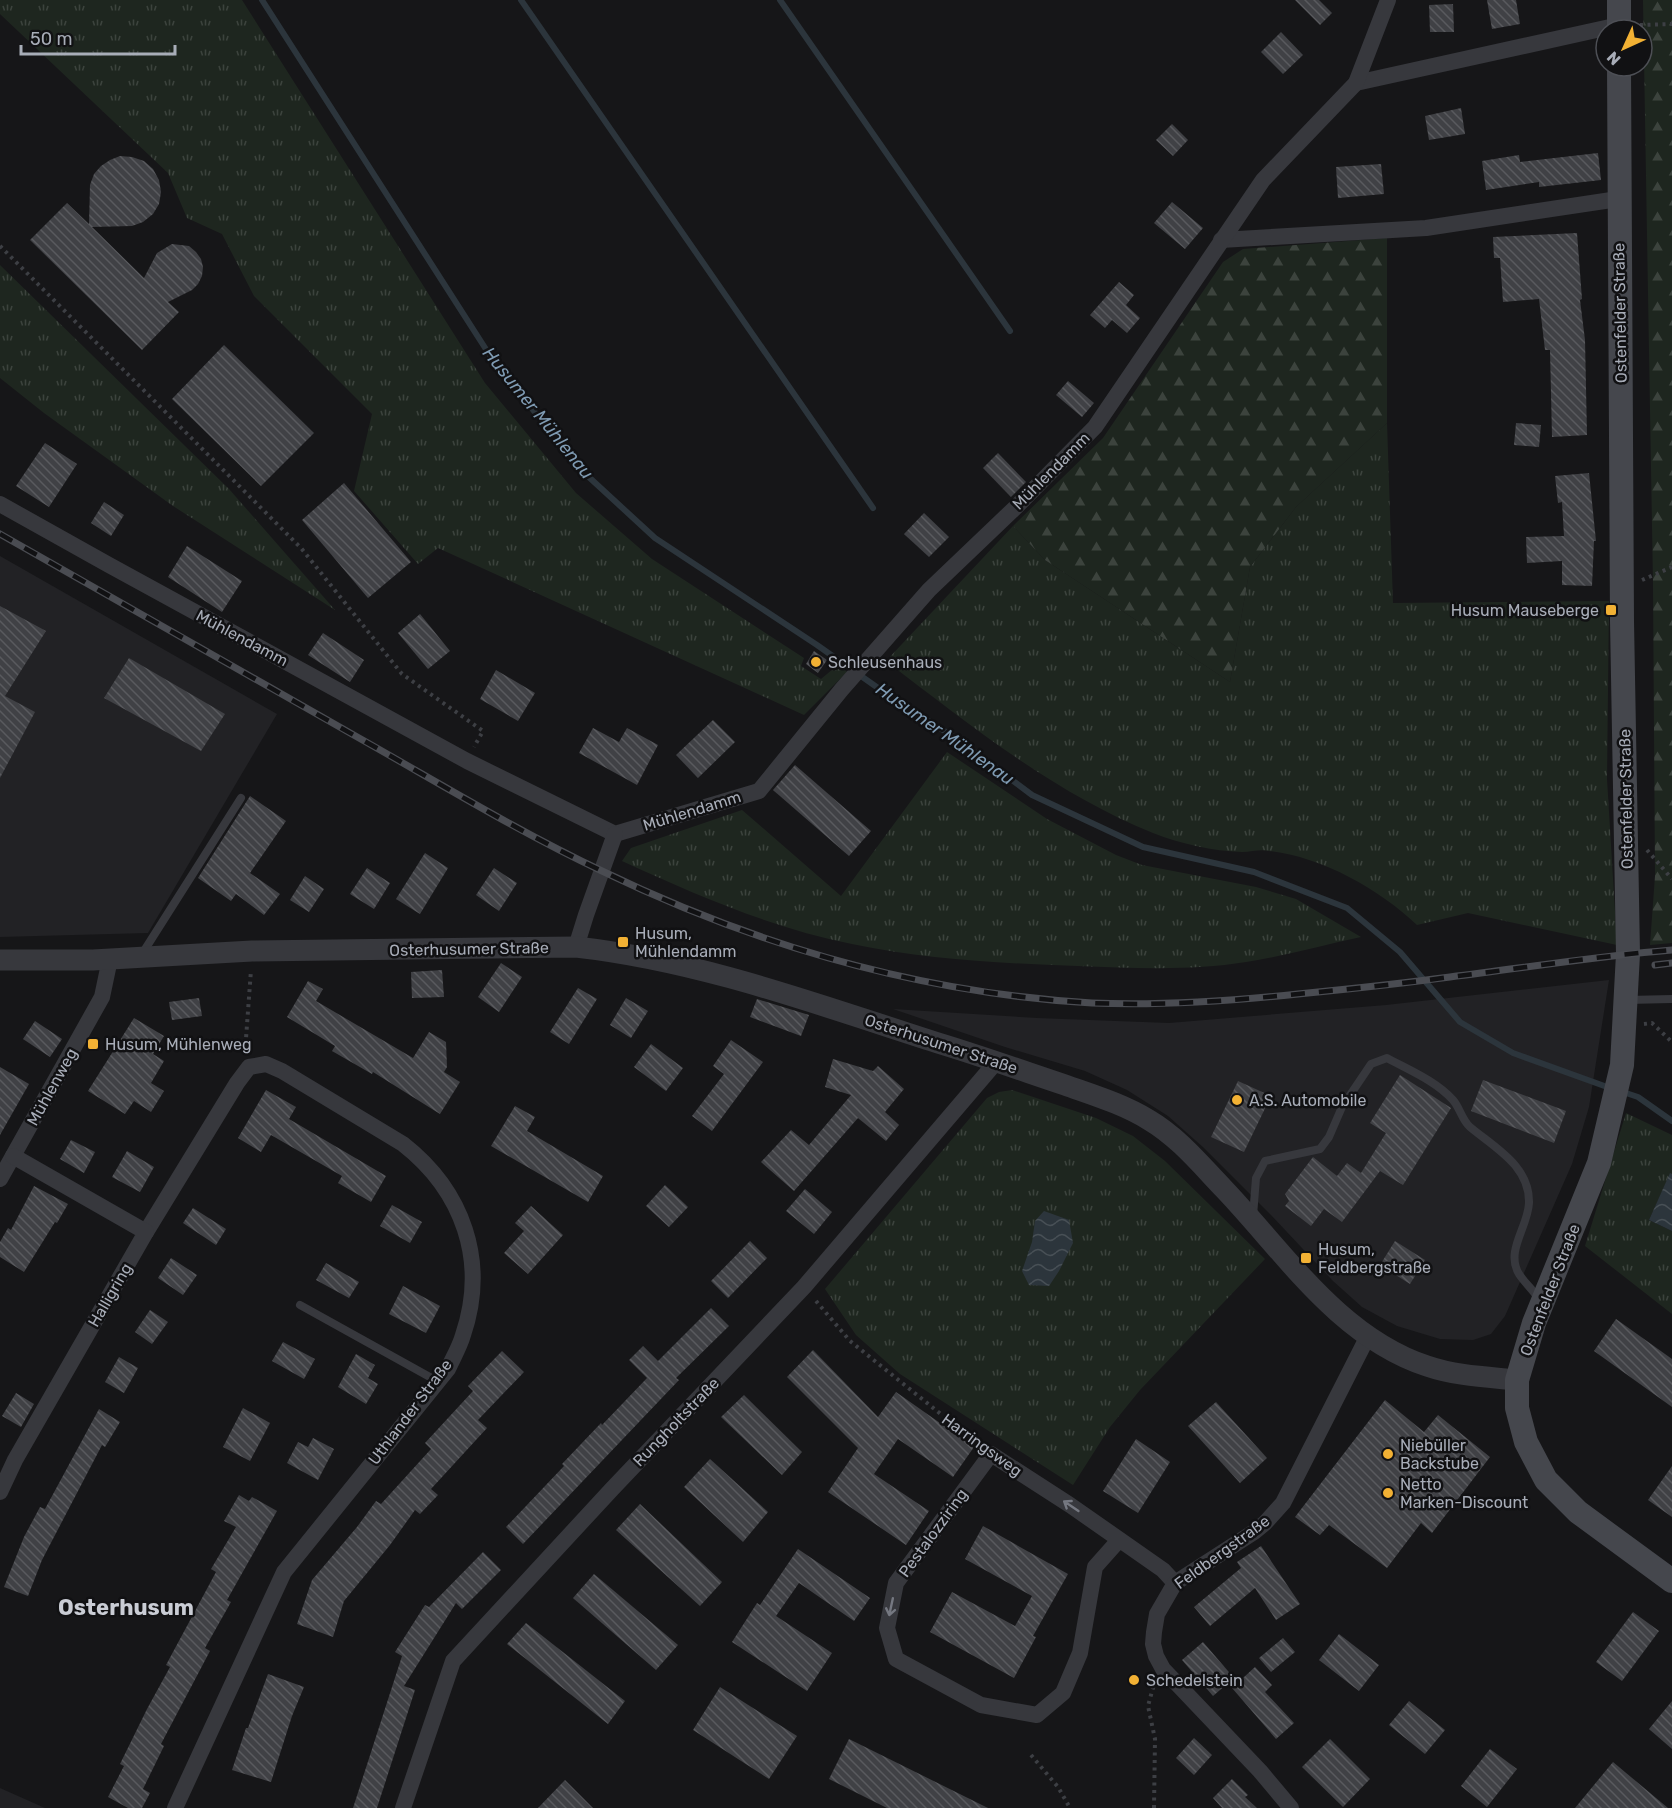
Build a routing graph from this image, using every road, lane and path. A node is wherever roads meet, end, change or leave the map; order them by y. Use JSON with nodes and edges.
{"nodes":[{"id":1,"x":1388,"y":0,"type":"edge"},
{"id":2,"x":1619,"y":0,"type":"edge"},
{"id":3,"x":1619,"y":18,"type":"edge"},
{"id":4,"x":1672,"y":24,"type":"edge"},
{"id":5,"x":1654,"y":25,"type":"edge"},
{"id":6,"x":1594,"y":33,"type":"edge"},
{"id":7,"x":1619,"y":78,"type":"edge"},
{"id":8,"x":1356,"y":83,"type":"junction"},
{"id":9,"x":1618,"y":199,"type":"junction"},
{"id":10,"x":1221,"y":240,"type":"junction"},
{"id":11,"x":0,"y":246,"type":"edge"},
{"id":12,"x":0,"y":504,"type":"edge"},
{"id":13,"x":1672,"y":567,"type":"edge"},
{"id":14,"x":1623,"y":588,"type":"junction"},
{"id":15,"x":467,"y":761,"type":"junction"},
{"id":16,"x":241,"y":798,"type":"dead end"},
{"id":17,"x":615,"y":834,"type":"junction"},
{"id":18,"x":1627,"y":849,"type":"junction"},
{"id":19,"x":1672,"y":879,"type":"edge"},
{"id":20,"x":576,"y":947,"type":"junction"},
{"id":21,"x":252,"y":951,"type":"junction"},
{"id":22,"x":141,"y":957,"type":"junction"},
{"id":23,"x":110,"y":959,"type":"junction"},
{"id":24,"x":0,"y":960,"type":"edge"},
{"id":25,"x":1672,"y":999,"type":"edge"},
{"id":26,"x":1626,"y":1000,"type":"junction"},
{"id":27,"x":1625,"y":1026,"type":"junction"},
{"id":28,"x":1672,"y":1042,"type":"edge"},
{"id":29,"x":997,"y":1061,"type":"junction"},
{"id":30,"x":249,"y":1067,"type":"junction"},
{"id":31,"x":13,"y":1156,"type":"junction"},
{"id":32,"x":0,"y":1179,"type":"edge"},
{"id":33,"x":1253,"y":1219,"type":"junction"},
{"id":34,"x":146,"y":1232,"type":"junction"},
{"id":35,"x":804,"y":1287,"type":"junction"},
{"id":36,"x":1542,"y":1304,"type":"junction"},
{"id":37,"x":300,"y":1305,"type":"dead end"},
{"id":38,"x":1368,"y":1336,"type":"junction"},
{"id":39,"x":1517,"y":1380,"type":"junction"},
{"id":40,"x":438,"y":1381,"type":"junction"},
{"id":41,"x":991,"y":1454,"type":"junction"},
{"id":42,"x":0,"y":1492,"type":"edge"},
{"id":43,"x":1119,"y":1540,"type":"junction"},
{"id":44,"x":1672,"y":1581,"type":"edge"},
{"id":45,"x":1175,"y":1583,"type":"junction"},
{"id":46,"x":1163,"y":1669,"type":"junction"},
{"id":47,"x":1031,"y":1755,"type":"dead end"},
{"id":48,"x":175,"y":1808,"type":"edge"},
{"id":49,"x":403,"y":1808,"type":"edge"},
{"id":50,"x":1070,"y":1808,"type":"edge"},
{"id":51,"x":1154,"y":1808,"type":"edge"},
{"id":52,"x":1291,"y":1808,"type":"edge"}],
"edges":[{"from":1,"to":8,"type":"street","name":"Mühlendamm"},
{"from":2,"to":3,"type":"main road"},
{"from":4,"to":5,"type":"path"},
{"from":6,"to":8,"type":"street"},
{"from":7,"to":9,"type":"main road","name":"Ostenfelder Straße"},
{"from":8,"to":10,"type":"street","name":"Mühlendamm"},
{"from":9,"to":10,"type":"street"},
{"from":9,"to":14,"type":"main road","name":"Ostenfelder Straße"},
{"from":10,"to":17,"type":"street","name":"Mühlendamm"},
{"from":11,"to":15,"type":"path"},
{"from":12,"to":15,"type":"street","name":"Mühlendamm"},
{"from":13,"to":14,"type":"path"},
{"from":14,"to":18,"type":"main road","name":"Ostenfelder Straße"},
{"from":15,"to":17,"type":"street","name":"Mühlendamm"},
{"from":16,"to":22,"type":"lane"},
{"from":17,"to":20,"type":"street"},
{"from":18,"to":19,"type":"path"},
{"from":18,"to":26,"type":"main road","name":"Ostenfelder Straße"},
{"from":20,"to":21,"type":"street","name":"Osterhusumer Straße"},
{"from":20,"to":29,"type":"street","name":"Osterhusumer Straße"},
{"from":21,"to":22,"type":"street","name":"Osterhusumer Straße"},
{"from":21,"to":30,"type":"path"},
{"from":22,"to":23,"type":"street","name":"Osterhusumer Straße"},
{"from":23,"to":24,"type":"street","name":"Osterhusumer Straße"},
{"from":23,"to":31,"type":"street","name":"Mühlenweg"},
{"from":25,"to":26,"type":"lane"},
{"from":26,"to":27,"type":"main road","name":"Ostenfelder Straße"},
{"from":27,"to":28,"type":"path"},
{"from":27,"to":36,"type":"main road","name":"Ostenfelder Straße"},
{"from":29,"to":33,"type":"street","name":"Osterhusumer Straße"},
{"from":29,"to":35,"type":"street","name":"Rungholtstraße"},
{"from":30,"to":34,"type":"street"},
{"from":30,"to":40,"type":"street","name":"Uthlander Straße"},
{"from":31,"to":32,"type":"street","name":"Mühlenweg"},
{"from":31,"to":34,"type":"street"},
{"from":33,"to":36,"type":"lane"},
{"from":33,"to":38,"type":"street","name":"Osterhusumer Straße"},
{"from":34,"to":42,"type":"street","name":"Halligring"},
{"from":35,"to":41,"type":"path","name":"Harringsweg"},
{"from":35,"to":49,"type":"street","name":"Rungholtstraße"},
{"from":36,"to":39,"type":"main road","name":"Ostenfelder Straße"},
{"from":37,"to":40,"type":"lane"},
{"from":38,"to":39,"type":"street","name":"Osterhusumer Straße"},
{"from":38,"to":45,"type":"street","name":"Feldbergstraße"},
{"from":39,"to":44,"type":"main road"},
{"from":40,"to":48,"type":"street","name":"Uthlander Straße"},
{"from":43,"to":41,"type":"street","name":"Harringsweg","one_way":true},
{"from":41,"to":43,"type":"street","name":"Pestalozziring","one_way":true},
{"from":43,"to":45,"type":"street","name":"Harringsweg"},
{"from":45,"to":46,"type":"street","name":"Feldbergstraße"},
{"from":46,"to":51,"type":"path"},
{"from":46,"to":52,"type":"street","name":"Feldbergstraße"},
{"from":47,"to":50,"type":"path"}]}
